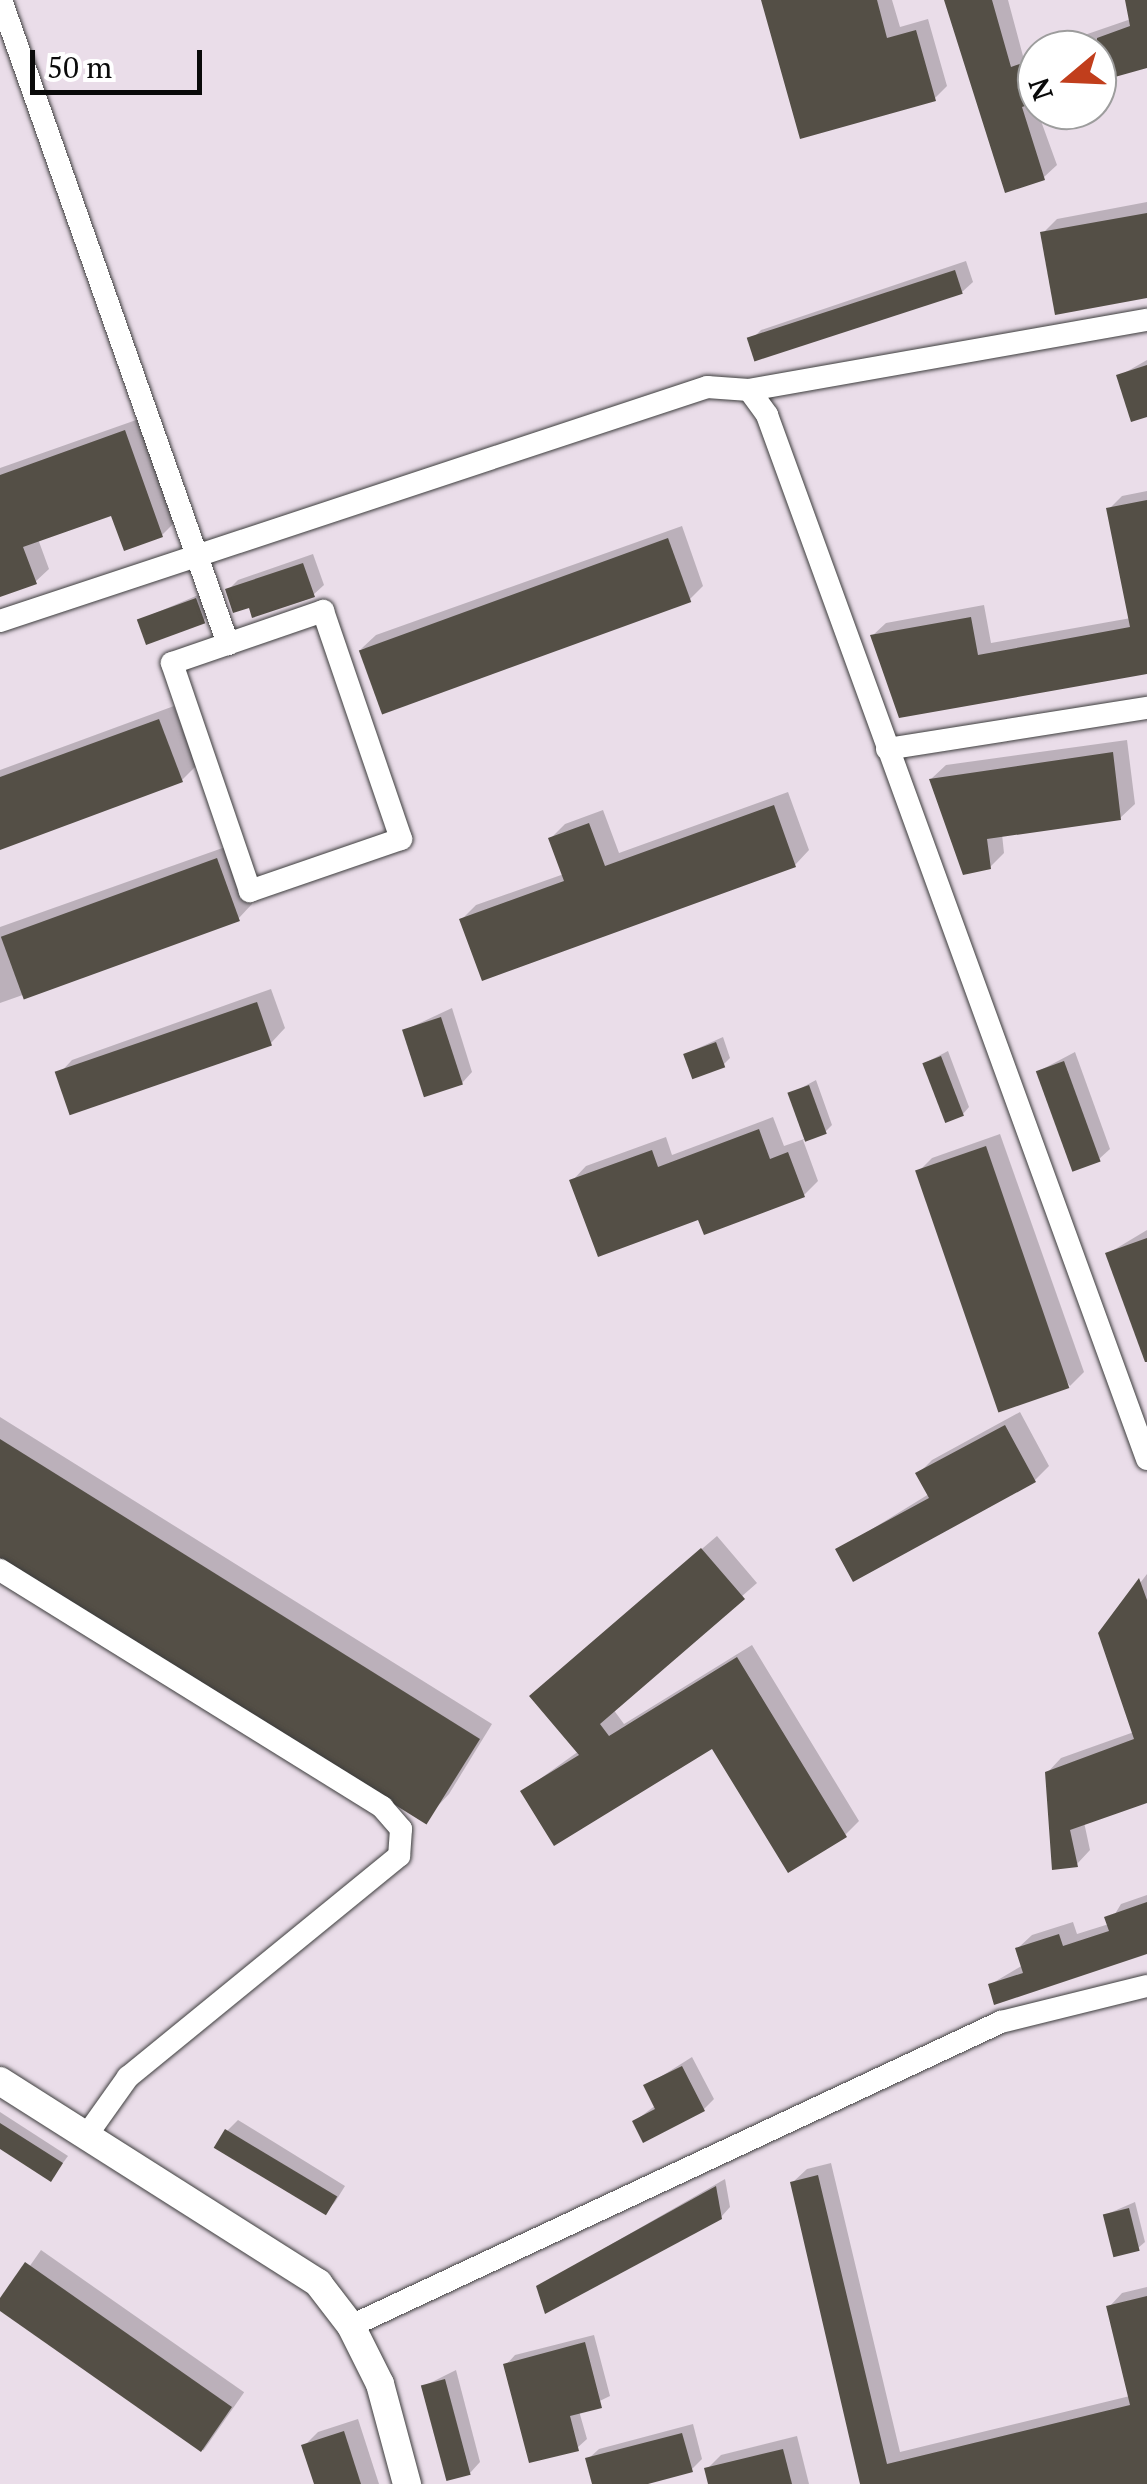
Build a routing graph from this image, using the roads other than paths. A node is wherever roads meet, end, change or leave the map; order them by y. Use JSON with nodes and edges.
{"nodes":[{"id":1,"x":1,"y":0,"type":"edge"},
{"id":2,"x":1147,"y":320,"type":"edge"},
{"id":3,"x":749,"y":390,"type":"junction"},
{"id":4,"x":197,"y":556,"type":"junction"},
{"id":5,"x":0,"y":621,"type":"edge"},
{"id":6,"x":228,"y":644,"type":"junction"},
{"id":7,"x":1147,"y":708,"type":"edge"},
{"id":8,"x":887,"y":749,"type":"junction"},
{"id":9,"x":1138,"y":1398,"type":"edge"},
{"id":10,"x":1147,"y":1458,"type":"edge"},
{"id":11,"x":0,"y":1570,"type":"edge"},
{"id":12,"x":1147,"y":1986,"type":"edge"},
{"id":13,"x":0,"y":2080,"type":"edge"},
{"id":14,"x":86,"y":2136,"type":"junction"},
{"id":15,"x":352,"y":2326,"type":"junction"},
{"id":16,"x":406,"y":2484,"type":"edge"}],
"edges":[{"from":1,"to":4,"type":"street"},
{"from":2,"to":3,"type":"street"},
{"from":3,"to":4,"type":"street"},
{"from":3,"to":8,"type":"street"},
{"from":4,"to":5,"type":"street"},
{"from":4,"to":6,"type":"street"},
{"from":6,"to":6,"type":"street"},
{"from":7,"to":8,"type":"street"},
{"from":8,"to":9,"type":"street"},
{"from":9,"to":10,"type":"street"},
{"from":11,"to":14,"type":"street"},
{"from":12,"to":15,"type":"street"},
{"from":13,"to":14,"type":"street"},
{"from":14,"to":15,"type":"street"},
{"from":15,"to":16,"type":"street"}]}
